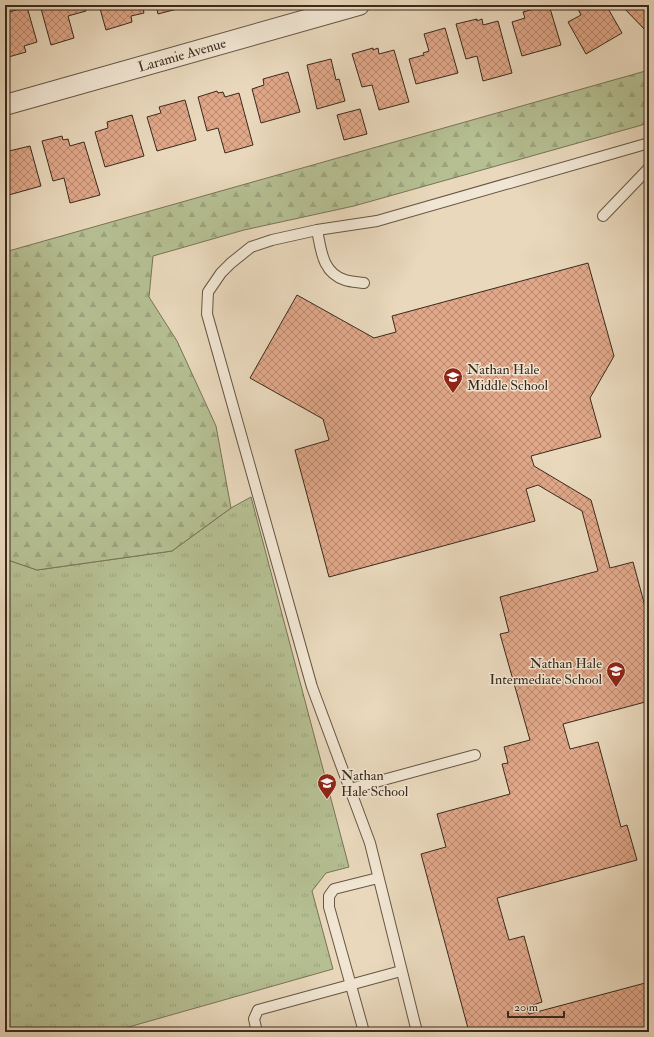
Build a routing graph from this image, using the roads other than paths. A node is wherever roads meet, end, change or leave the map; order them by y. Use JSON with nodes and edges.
{"nodes":[{"id":1,"x":359,"y":5,"type":"edge"},
{"id":2,"x":5,"y":105,"type":"edge"},
{"id":3,"x":649,"y":143,"type":"edge"},
{"id":4,"x":649,"y":168,"type":"edge"},
{"id":5,"x":603,"y":216,"type":"dead end"},
{"id":6,"x":317,"y":230,"type":"junction"},
{"id":7,"x":364,"y":282,"type":"dead end"},
{"id":8,"x":475,"y":755,"type":"dead end"},
{"id":9,"x":350,"y":789,"type":"junction"},
{"id":10,"x":378,"y":878,"type":"junction"},
{"id":11,"x":401,"y":971,"type":"junction"},
{"id":12,"x":351,"y":985,"type":"junction"},
{"id":13,"x":257,"y":1032,"type":"edge"},
{"id":14,"x":364,"y":1032,"type":"edge"},
{"id":15,"x":417,"y":1032,"type":"edge"}],
"edges":[{"from":1,"to":2,"type":"street","name":"Laramie Avenue"},
{"from":3,"to":6,"type":"lane"},
{"from":4,"to":5,"type":"lane"},
{"from":6,"to":7,"type":"lane"},
{"from":6,"to":9,"type":"lane"},
{"from":8,"to":9,"type":"lane"},
{"from":9,"to":10,"type":"lane"},
{"from":10,"to":11,"type":"lane"},
{"from":10,"to":12,"type":"lane"},
{"from":11,"to":12,"type":"lane"},
{"from":11,"to":15,"type":"lane"},
{"from":12,"to":13,"type":"lane"},
{"from":12,"to":14,"type":"lane"}]}
